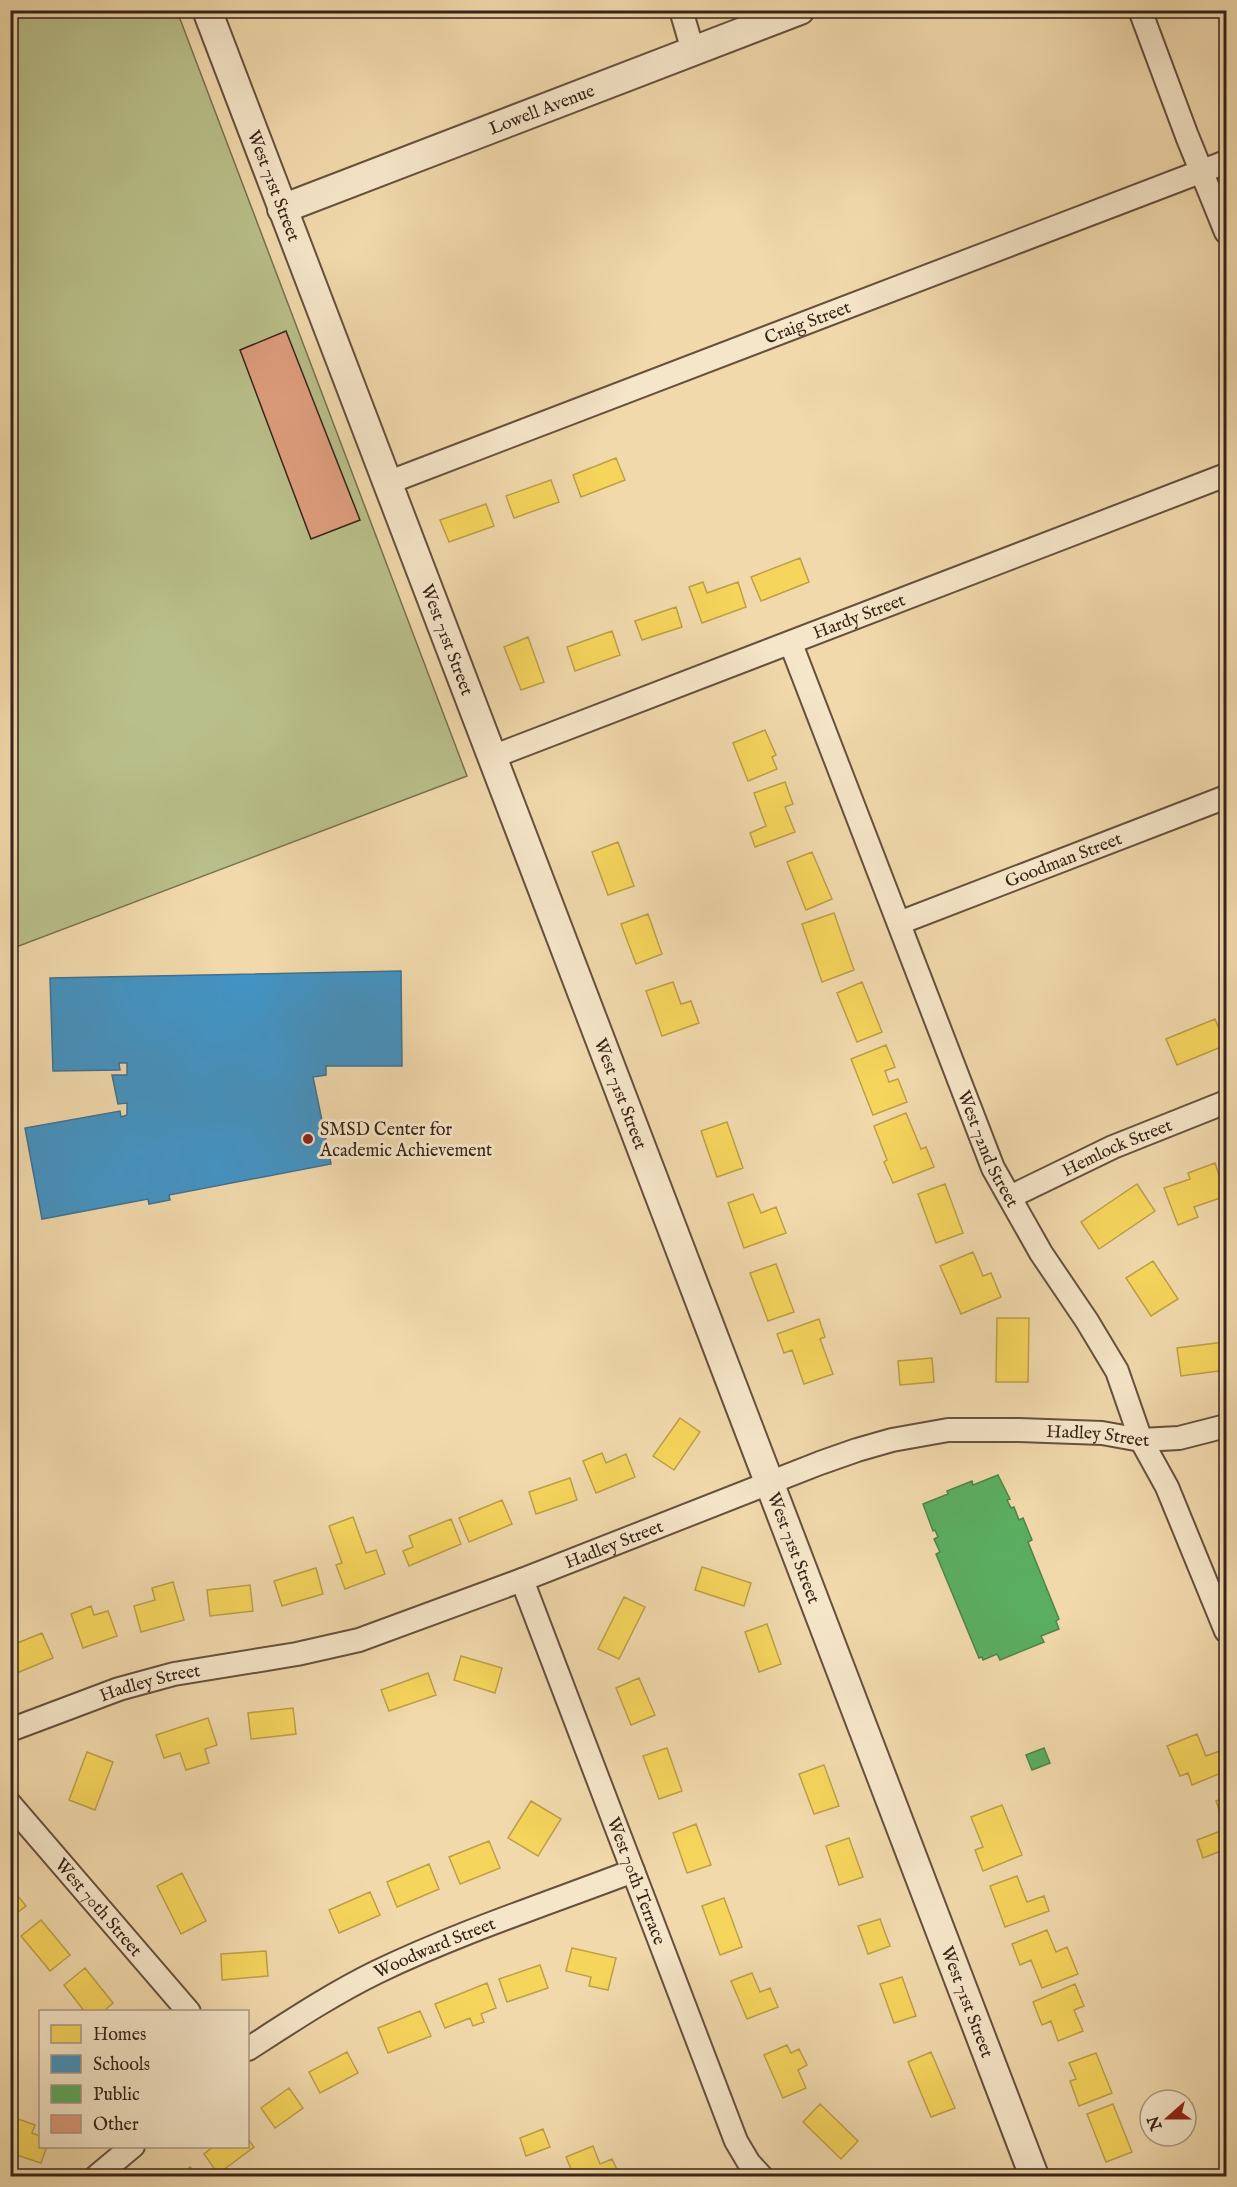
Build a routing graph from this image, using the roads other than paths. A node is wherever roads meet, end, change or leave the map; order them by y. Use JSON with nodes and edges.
{"nodes":[{"id":1,"x":207,"y":10,"type":"edge"},
{"id":2,"x":681,"y":10,"type":"edge"},
{"id":3,"x":800,"y":10,"type":"edge"},
{"id":4,"x":1140,"y":10,"type":"edge"},
{"id":5,"x":693,"y":51,"type":"junction"},
{"id":6,"x":1227,"y":162,"type":"edge"},
{"id":7,"x":1202,"y":171,"type":"junction"},
{"id":8,"x":282,"y":208,"type":"junction"},
{"id":9,"x":1227,"y":232,"type":"edge"},
{"id":10,"x":1227,"y":475,"type":"edge"},
{"id":11,"x":387,"y":483,"type":"junction"},
{"id":12,"x":791,"y":644,"type":"junction"},
{"id":13,"x":492,"y":757,"type":"junction"},
{"id":14,"x":1227,"y":797,"type":"edge"},
{"id":15,"x":899,"y":923,"type":"junction"},
{"id":16,"x":1227,"y":1102,"type":"edge"},
{"id":17,"x":1010,"y":1197,"type":"junction"},
{"id":18,"x":1227,"y":1426,"type":"edge"},
{"id":19,"x":1141,"y":1440,"type":"junction"},
{"id":20,"x":770,"y":1484,"type":"junction"},
{"id":21,"x":522,"y":1580,"type":"junction"},
{"id":22,"x":1227,"y":1631,"type":"edge"},
{"id":23,"x":10,"y":1730,"type":"edge"},
{"id":24,"x":10,"y":1804,"type":"edge"},
{"id":25,"x":633,"y":1871,"type":"junction"},
{"id":26,"x":187,"y":2010,"type":"edge"},
{"id":27,"x":249,"y":2048,"type":"edge"},
{"id":28,"x":131,"y":2148,"type":"edge"},
{"id":29,"x":97,"y":2176,"type":"edge"},
{"id":30,"x":761,"y":2176,"type":"edge"},
{"id":31,"x":1034,"y":2176,"type":"edge"}],
"edges":[{"from":1,"to":8,"type":"street","name":"West 71st Street"},
{"from":2,"to":5,"type":"street"},
{"from":3,"to":5,"type":"street","name":"Lowell Avenue"},
{"from":4,"to":7,"type":"street"},
{"from":5,"to":8,"type":"street","name":"Lowell Avenue"},
{"from":6,"to":7,"type":"street","name":"Craig Street"},
{"from":7,"to":9,"type":"street"},
{"from":7,"to":11,"type":"street","name":"Craig Street"},
{"from":8,"to":11,"type":"street","name":"West 71st Street"},
{"from":10,"to":12,"type":"street","name":"Hardy Street"},
{"from":11,"to":13,"type":"street","name":"West 71st Street"},
{"from":12,"to":13,"type":"street","name":"Hardy Street"},
{"from":12,"to":15,"type":"street","name":"West 72nd Street"},
{"from":13,"to":20,"type":"street","name":"West 71st Street"},
{"from":14,"to":15,"type":"street","name":"Goodman Street"},
{"from":15,"to":17,"type":"street","name":"West 72nd Street"},
{"from":16,"to":17,"type":"street","name":"Hemlock Street"},
{"from":17,"to":19,"type":"street","name":"West 72nd Street"},
{"from":18,"to":19,"type":"street","name":"Hadley Street"},
{"from":19,"to":20,"type":"street","name":"Hadley Street"},
{"from":19,"to":22,"type":"street","name":"West 72nd Street"},
{"from":20,"to":21,"type":"street","name":"Hadley Street"},
{"from":20,"to":31,"type":"street","name":"West 71st Street"},
{"from":21,"to":23,"type":"street","name":"Hadley Street"},
{"from":21,"to":25,"type":"street","name":"West 70th Terrace"},
{"from":24,"to":26,"type":"street","name":"West 70th Street"},
{"from":25,"to":27,"type":"street","name":"Woodward Street"},
{"from":25,"to":30,"type":"street","name":"West 70th Terrace"},
{"from":28,"to":29,"type":"street"}]}
